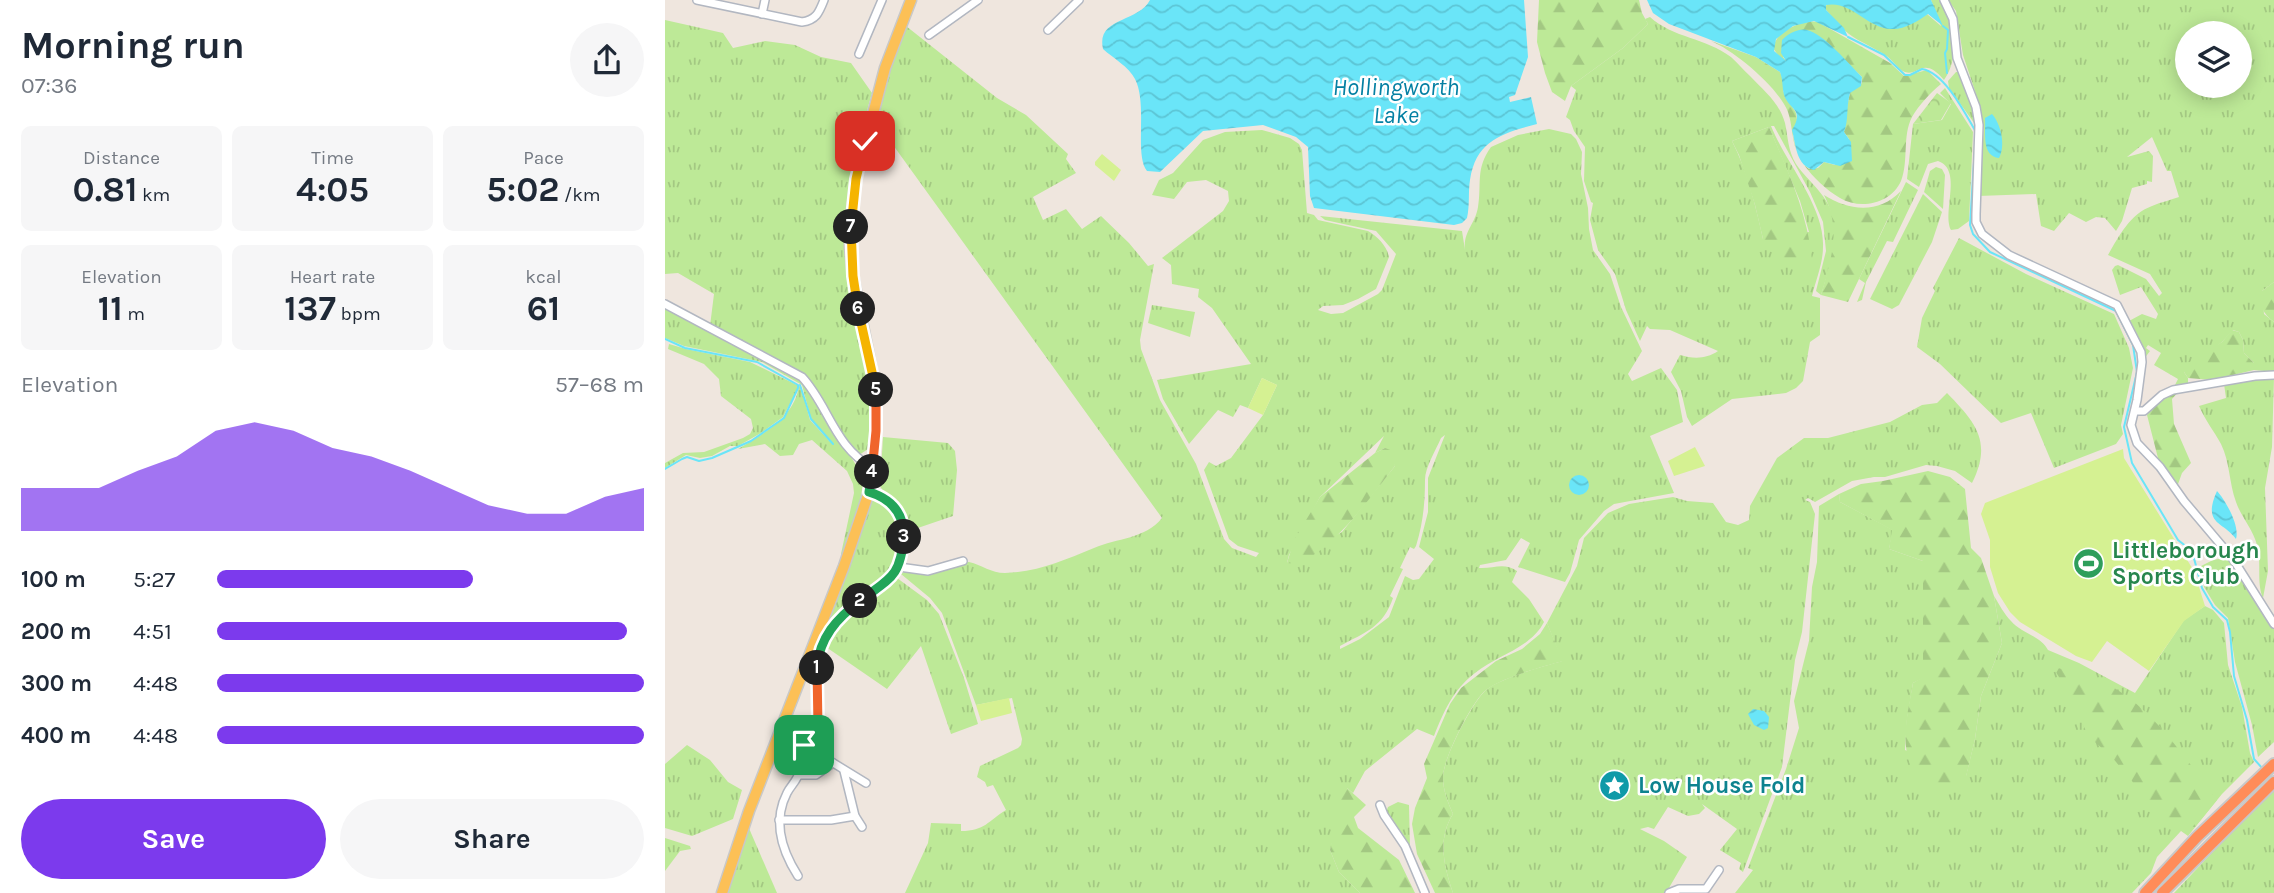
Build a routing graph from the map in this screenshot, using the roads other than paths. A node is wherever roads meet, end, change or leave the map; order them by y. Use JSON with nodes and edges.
{"nodes":[{"id":1,"x":697,"y":0,"type":"edge"},
{"id":2,"x":765,"y":0,"type":"edge"},
{"id":3,"x":824,"y":0,"type":"edge"},
{"id":4,"x":882,"y":0,"type":"edge"},
{"id":5,"x":911,"y":0,"type":"edge"},
{"id":6,"x":978,"y":0,"type":"edge"},
{"id":7,"x":1079,"y":0,"type":"edge"},
{"id":8,"x":1944,"y":0,"type":"edge"},
{"id":9,"x":762,"y":14,"type":"junction"},
{"id":10,"x":1048,"y":30,"type":"dead end"},
{"id":11,"x":929,"y":35,"type":"dead end"},
{"id":12,"x":859,"y":54,"type":"dead end"},
{"id":13,"x":665,"y":304,"type":"edge"},
{"id":14,"x":2274,"y":375,"type":"edge"},
{"id":15,"x":2135,"y":411,"type":"junction"},
{"id":16,"x":873,"y":468,"type":"junction"},
{"id":17,"x":869,"y":492,"type":"junction"},
{"id":18,"x":963,"y":561,"type":"dead end"},
{"id":19,"x":899,"y":567,"type":"junction"},
{"id":20,"x":2274,"y":624,"type":"edge"},
{"id":21,"x":804,"y":745,"type":"junction"},
{"id":22,"x":772,"y":753,"type":"junction"},
{"id":23,"x":833,"y":764,"type":"junction"},
{"id":24,"x":2274,"y":764,"type":"edge"},
{"id":25,"x":844,"y":771,"type":"junction"},
{"id":26,"x":2274,"y":782,"type":"edge"},
{"id":27,"x":866,"y":783,"type":"dead end"},
{"id":28,"x":1380,"y":805,"type":"dead end"},
{"id":29,"x":855,"y":816,"type":"junction"},
{"id":30,"x":779,"y":820,"type":"junction"},
{"id":31,"x":862,"y":827,"type":"dead end"},
{"id":32,"x":1719,"y":870,"type":"dead end"},
{"id":33,"x":798,"y":876,"type":"dead end"},
{"id":34,"x":722,"y":893,"type":"edge"},
{"id":35,"x":1425,"y":893,"type":"edge"},
{"id":36,"x":1669,"y":893,"type":"edge"},
{"id":37,"x":2145,"y":893,"type":"edge"},
{"id":38,"x":2162,"y":893,"type":"edge"}],
"edges":[{"from":1,"to":9,"type":"street"},
{"from":2,"to":9,"type":"street"},
{"from":3,"to":9,"type":"street"},
{"from":4,"to":12,"type":"street"},
{"from":5,"to":16,"type":"main road"},
{"from":6,"to":11,"type":"street"},
{"from":7,"to":10,"type":"street"},
{"from":8,"to":15,"type":"street"},
{"from":13,"to":16,"type":"street"},
{"from":14,"to":15,"type":"street"},
{"from":15,"to":20,"type":"street"},
{"from":16,"to":17,"type":"main road"},
{"from":17,"to":19,"type":"street"},
{"from":17,"to":22,"type":"main road"},
{"from":18,"to":19,"type":"street"},
{"from":19,"to":21,"type":"street"},
{"from":21,"to":22,"type":"street"},
{"from":21,"to":23,"type":"street"},
{"from":22,"to":34,"type":"main road"},
{"from":23,"to":25,"type":"street"},
{"from":23,"to":30,"type":"street"},
{"from":24,"to":37,"type":"highway"},
{"from":25,"to":27,"type":"street"},
{"from":25,"to":29,"type":"street"},
{"from":26,"to":38,"type":"highway"},
{"from":28,"to":35,"type":"street"},
{"from":29,"to":30,"type":"street"},
{"from":29,"to":31,"type":"street"},
{"from":30,"to":33,"type":"street"},
{"from":32,"to":36,"type":"street"}]}
